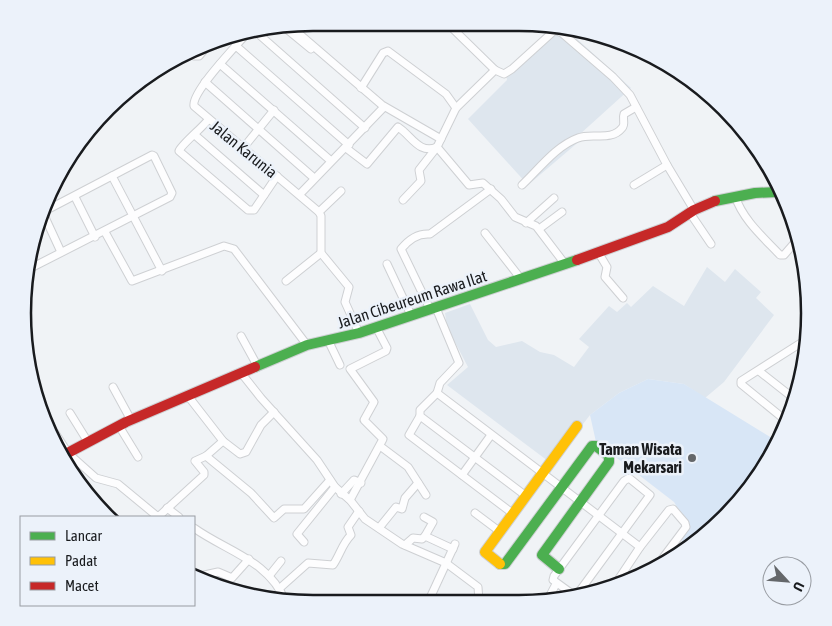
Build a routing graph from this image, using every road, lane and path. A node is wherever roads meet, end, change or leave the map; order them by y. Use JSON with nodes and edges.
{"nodes":[{"id":1,"x":455,"y":31,"type":"edge"},
{"id":2,"x":291,"y":32,"type":"edge"},
{"id":3,"x":297,"y":32,"type":"edge"},
{"id":4,"x":552,"y":34,"type":"edge"},
{"id":5,"x":563,"y":35,"type":"edge"},
{"id":6,"x":261,"y":36,"type":"edge"},
{"id":7,"x":240,"y":41,"type":"edge"},
{"id":8,"x":236,"y":46,"type":"junction"},
{"id":9,"x":220,"y":64,"type":"junction"},
{"id":10,"x":495,"y":70,"type":"junction"},
{"id":11,"x":205,"y":82,"type":"junction"},
{"id":12,"x":361,"y":88,"type":"junction"},
{"id":13,"x":636,"y":107,"type":"junction"},
{"id":14,"x":382,"y":108,"type":"junction"},
{"id":15,"x":456,"y":108,"type":"junction"},
{"id":16,"x":274,"y":110,"type":"junction"},
{"id":17,"x":208,"y":120,"type":"junction"},
{"id":18,"x":365,"y":128,"type":"junction"},
{"id":19,"x":258,"y":130,"type":"junction"},
{"id":20,"x":196,"y":136,"type":"junction"},
{"id":21,"x":441,"y":139,"type":"junction"},
{"id":22,"x":347,"y":146,"type":"junction"},
{"id":23,"x":437,"y":146,"type":"junction"},
{"id":24,"x":244,"y":147,"type":"junction"},
{"id":25,"x":331,"y":161,"type":"junction"},
{"id":26,"x":667,"y":165,"type":"junction"},
{"id":27,"x":112,"y":176,"type":"junction"},
{"id":28,"x":277,"y":176,"type":"junction"},
{"id":29,"x":314,"y":178,"type":"junction"},
{"id":30,"x":522,"y":185,"type":"dead end"},
{"id":31,"x":634,"y":185,"type":"dead end"},
{"id":32,"x":491,"y":189,"type":"junction"},
{"id":33,"x":341,"y":191,"type":"dead end"},
{"id":34,"x":774,"y":192,"type":"edge"},
{"id":35,"x":300,"y":194,"type":"junction"},
{"id":36,"x":264,"y":195,"type":"junction"},
{"id":37,"x":735,"y":196,"type":"junction"},
{"id":38,"x":75,"y":197,"type":"junction"},
{"id":39,"x":554,"y":198,"type":"dead end"},
{"id":40,"x":403,"y":200,"type":"dead end"},
{"id":41,"x":52,"y":208,"type":"edge"},
{"id":42,"x":319,"y":212,"type":"junction"},
{"id":43,"x":562,"y":212,"type":"dead end"},
{"id":44,"x":692,"y":212,"type":"junction"},
{"id":45,"x":135,"y":216,"type":"junction"},
{"id":46,"x":47,"y":220,"type":"edge"},
{"id":47,"x":526,"y":223,"type":"junction"},
{"id":48,"x":539,"y":229,"type":"junction"},
{"id":49,"x":104,"y":232,"type":"junction"},
{"id":50,"x":485,"y":233,"type":"dead end"},
{"id":51,"x":95,"y":237,"type":"junction"},
{"id":52,"x":711,"y":244,"type":"dead end"},
{"id":53,"x":792,"y":246,"type":"edge"},
{"id":54,"x":62,"y":252,"type":"junction"},
{"id":55,"x":598,"y":252,"type":"junction"},
{"id":56,"x":321,"y":253,"type":"junction"},
{"id":57,"x":387,"y":264,"type":"dead end"},
{"id":58,"x":566,"y":264,"type":"junction"},
{"id":59,"x":36,"y":266,"type":"edge"},
{"id":60,"x":162,"y":271,"type":"junction"},
{"id":61,"x":521,"y":279,"type":"junction"},
{"id":62,"x":286,"y":281,"type":"dead end"},
{"id":63,"x":623,"y":298,"type":"dead end"},
{"id":64,"x":433,"y":308,"type":"junction"},
{"id":65,"x":411,"y":315,"type":"junction"},
{"id":66,"x":376,"y":328,"type":"junction"},
{"id":67,"x":359,"y":333,"type":"junction"},
{"id":68,"x":241,"y":336,"type":"dead end"},
{"id":69,"x":328,"y":340,"type":"junction"},
{"id":70,"x":306,"y":345,"type":"junction"},
{"id":71,"x":798,"y":348,"type":"edge"},
{"id":72,"x":340,"y":365,"type":"dead end"},
{"id":73,"x":258,"y":367,"type":"junction"},
{"id":74,"x":759,"y":371,"type":"junction"},
{"id":75,"x":242,"y":374,"type":"junction"},
{"id":76,"x":113,"y":387,"type":"dead end"},
{"id":77,"x":437,"y":392,"type":"junction"},
{"id":78,"x":789,"y":394,"type":"edge"},
{"id":79,"x":188,"y":396,"type":"junction"},
{"id":80,"x":274,"y":412,"type":"junction"},
{"id":81,"x":70,"y":413,"type":"dead end"},
{"id":82,"x":420,"y":416,"type":"junction"},
{"id":83,"x":781,"y":416,"type":"edge"},
{"id":84,"x":131,"y":420,"type":"junction"},
{"id":85,"x":119,"y":426,"type":"junction"},
{"id":86,"x":577,"y":426,"type":"dead end"},
{"id":87,"x":491,"y":435,"type":"junction"},
{"id":88,"x":223,"y":441,"type":"junction"},
{"id":89,"x":88,"y":442,"type":"junction"},
{"id":90,"x":380,"y":446,"type":"junction"},
{"id":91,"x":68,"y":453,"type":"edge"},
{"id":92,"x":206,"y":456,"type":"junction"},
{"id":93,"x":475,"y":456,"type":"junction"},
{"id":94,"x":138,"y":457,"type":"dead end"},
{"id":95,"x":74,"y":461,"type":"edge"},
{"id":96,"x":542,"y":473,"type":"junction"},
{"id":97,"x":462,"y":475,"type":"junction"},
{"id":98,"x":330,"y":480,"type":"junction"},
{"id":99,"x":361,"y":483,"type":"junction"},
{"id":100,"x":418,"y":483,"type":"junction"},
{"id":101,"x":335,"y":488,"type":"junction"},
{"id":102,"x":561,"y":488,"type":"junction"},
{"id":103,"x":342,"y":494,"type":"junction"},
{"id":104,"x":426,"y":495,"type":"dead end"},
{"id":105,"x":526,"y":496,"type":"junction"},
{"id":106,"x":350,"y":500,"type":"junction"},
{"id":107,"x":580,"y":502,"type":"junction"},
{"id":108,"x":167,"y":508,"type":"junction"},
{"id":109,"x":359,"y":511,"type":"junction"},
{"id":110,"x":475,"y":513,"type":"dead end"},
{"id":111,"x":512,"y":513,"type":"junction"},
{"id":112,"x":156,"y":516,"type":"edge"},
{"id":113,"x":158,"y":516,"type":"edge"},
{"id":114,"x":178,"y":516,"type":"edge"},
{"id":115,"x":424,"y":516,"type":"dead end"},
{"id":116,"x":599,"y":516,"type":"junction"},
{"id":117,"x":379,"y":528,"type":"junction"},
{"id":118,"x":195,"y":529,"type":"edge"},
{"id":119,"x":499,"y":531,"type":"junction"},
{"id":120,"x":622,"y":534,"type":"junction"},
{"id":121,"x":425,"y":536,"type":"junction"},
{"id":122,"x":304,"y":542,"type":"dead end"},
{"id":123,"x":405,"y":545,"type":"junction"},
{"id":124,"x":640,"y":547,"type":"junction"},
{"id":125,"x":667,"y":552,"type":"edge"},
{"id":126,"x":249,"y":559,"type":"junction"},
{"id":127,"x":281,"y":561,"type":"dead end"},
{"id":128,"x":446,"y":563,"type":"junction"},
{"id":129,"x":559,"y":569,"type":"junction"},
{"id":130,"x":208,"y":574,"type":"edge"},
{"id":131,"x":621,"y":575,"type":"edge"},
{"id":132,"x":269,"y":576,"type":"junction"},
{"id":133,"x":556,"y":584,"type":"junction"},
{"id":134,"x":582,"y":587,"type":"edge"},
{"id":135,"x":280,"y":588,"type":"junction"},
{"id":136,"x":566,"y":590,"type":"edge"},
{"id":137,"x":552,"y":592,"type":"edge"},
{"id":138,"x":282,"y":593,"type":"edge"},
{"id":139,"x":431,"y":595,"type":"edge"},
{"id":140,"x":479,"y":595,"type":"edge"}],
"edges":[{"from":1,"to":10,"type":"street"},
{"from":2,"to":14,"type":"street"},
{"from":3,"to":12,"type":"street"},
{"from":4,"to":10,"type":"street"},
{"from":5,"to":13,"type":"street"},
{"from":6,"to":18,"type":"street"},
{"from":7,"to":8,"type":"street"},
{"from":8,"to":9,"type":"street"},
{"from":8,"to":22,"type":"street"},
{"from":9,"to":11,"type":"street"},
{"from":9,"to":16,"type":"street"},
{"from":10,"to":15,"type":"street"},
{"from":11,"to":17,"type":"street","name":"Jalan Karunia"},
{"from":11,"to":19,"type":"street"},
{"from":12,"to":14,"type":"street"},
{"from":12,"to":15,"type":"street"},
{"from":13,"to":26,"type":"street"},
{"from":13,"to":30,"type":"street"},
{"from":14,"to":18,"type":"street"},
{"from":14,"to":21,"type":"street"},
{"from":15,"to":21,"type":"street"},
{"from":16,"to":19,"type":"street"},
{"from":16,"to":25,"type":"street"},
{"from":17,"to":20,"type":"street"},
{"from":17,"to":24,"type":"street","name":"Jalan Karunia"},
{"from":18,"to":22,"type":"street"},
{"from":19,"to":24,"type":"street"},
{"from":19,"to":29,"type":"street"},
{"from":20,"to":36,"type":"street"},
{"from":20,"to":36,"type":"street"},
{"from":21,"to":23,"type":"street"},
{"from":22,"to":23,"type":"street"},
{"from":22,"to":25,"type":"street"},
{"from":23,"to":32,"type":"street"},
{"from":23,"to":40,"type":"street"},
{"from":24,"to":28,"type":"street","name":"Jalan Karunia"},
{"from":25,"to":29,"type":"street"},
{"from":26,"to":31,"type":"street"},
{"from":26,"to":44,"type":"street"},
{"from":27,"to":38,"type":"street"},
{"from":27,"to":45,"type":"street"},
{"from":27,"to":45,"type":"street"},
{"from":28,"to":35,"type":"street","name":"Jalan Karunia"},
{"from":28,"to":36,"type":"street"},
{"from":29,"to":35,"type":"street"},
{"from":32,"to":47,"type":"street"},
{"from":32,"to":64,"type":"street"},
{"from":33,"to":42,"type":"street"},
{"from":34,"to":37,"type":"street","name":"Jalan Cibeureum Rawa Ilat"},
{"from":35,"to":42,"type":"street","name":"Jalan Karunia"},
{"from":37,"to":44,"type":"street","name":"Jalan Cibeureum Rawa Ilat"},
{"from":37,"to":53,"type":"street"},
{"from":38,"to":41,"type":"street"},
{"from":38,"to":51,"type":"street"},
{"from":39,"to":47,"type":"street"},
{"from":42,"to":56,"type":"street"},
{"from":43,"to":48,"type":"street"},
{"from":44,"to":52,"type":"street"},
{"from":44,"to":55,"type":"street","name":"Jalan Cibeureum Rawa Ilat"},
{"from":45,"to":49,"type":"street"},
{"from":45,"to":60,"type":"street"},
{"from":46,"to":54,"type":"street"},
{"from":47,"to":48,"type":"street"},
{"from":48,"to":58,"type":"street"},
{"from":49,"to":51,"type":"street"},
{"from":49,"to":60,"type":"street"},
{"from":50,"to":61,"type":"street"},
{"from":51,"to":54,"type":"street"},
{"from":54,"to":59,"type":"street"},
{"from":55,"to":58,"type":"street","name":"Jalan Cibeureum Rawa Ilat"},
{"from":55,"to":63,"type":"street"},
{"from":56,"to":62,"type":"street"},
{"from":56,"to":67,"type":"street"},
{"from":57,"to":65,"type":"street"},
{"from":58,"to":61,"type":"street","name":"Jalan Cibeureum Rawa Ilat"},
{"from":60,"to":70,"type":"street"},
{"from":61,"to":64,"type":"street","name":"Jalan Cibeureum Rawa Ilat"},
{"from":64,"to":65,"type":"street","name":"Jalan Cibeureum Rawa Ilat"},
{"from":64,"to":77,"type":"street"},
{"from":65,"to":66,"type":"street","name":"Jalan Cibeureum Rawa Ilat"},
{"from":66,"to":67,"type":"street","name":"Jalan Cibeureum Rawa Ilat"},
{"from":66,"to":90,"type":"street"},
{"from":67,"to":69,"type":"street","name":"Jalan Cibeureum Rawa Ilat"},
{"from":68,"to":73,"type":"street"},
{"from":69,"to":70,"type":"street","name":"Jalan Cibeureum Rawa Ilat"},
{"from":69,"to":72,"type":"street"},
{"from":70,"to":73,"type":"street","name":"Jalan Cibeureum Rawa Ilat"},
{"from":71,"to":74,"type":"street"},
{"from":73,"to":75,"type":"street","name":"Jalan Cibeureum Rawa Ilat"},
{"from":74,"to":78,"type":"street"},
{"from":74,"to":83,"type":"street"},
{"from":75,"to":79,"type":"street","name":"Jalan Cibeureum Rawa Ilat"},
{"from":75,"to":80,"type":"street"},
{"from":76,"to":84,"type":"street"},
{"from":77,"to":82,"type":"street"},
{"from":77,"to":87,"type":"street"},
{"from":79,"to":84,"type":"street","name":"Jalan Cibeureum Rawa Ilat"},
{"from":79,"to":88,"type":"street"},
{"from":80,"to":88,"type":"street"},
{"from":80,"to":98,"type":"street"},
{"from":81,"to":89,"type":"street"},
{"from":82,"to":93,"type":"street"},
{"from":82,"to":97,"type":"street"},
{"from":84,"to":85,"type":"street","name":"Jalan Cibeureum Rawa Ilat"},
{"from":85,"to":89,"type":"street","name":"Jalan Cibeureum Rawa Ilat"},
{"from":85,"to":94,"type":"street"},
{"from":86,"to":96,"type":"street"},
{"from":87,"to":93,"type":"street"},
{"from":87,"to":96,"type":"street"},
{"from":88,"to":92,"type":"street"},
{"from":89,"to":91,"type":"street","name":"Jalan Cibeureum Rawa Ilat"},
{"from":90,"to":99,"type":"street"},
{"from":90,"to":100,"type":"street"},
{"from":92,"to":98,"type":"street"},
{"from":92,"to":108,"type":"street"},
{"from":93,"to":97,"type":"street"},
{"from":93,"to":105,"type":"street"},
{"from":95,"to":112,"type":"street"},
{"from":96,"to":102,"type":"street"},
{"from":96,"to":105,"type":"street"},
{"from":97,"to":111,"type":"street"},
{"from":98,"to":101,"type":"street"},
{"from":99,"to":103,"type":"street"},
{"from":99,"to":106,"type":"street"},
{"from":100,"to":104,"type":"street"},
{"from":100,"to":117,"type":"street"},
{"from":101,"to":103,"type":"street"},
{"from":101,"to":122,"type":"street"},
{"from":102,"to":107,"type":"street"},
{"from":102,"to":107,"type":"street"},
{"from":102,"to":119,"type":"street"},
{"from":103,"to":106,"type":"street"},
{"from":105,"to":111,"type":"street"},
{"from":106,"to":109,"type":"street"},
{"from":107,"to":116,"type":"street"},
{"from":107,"to":129,"type":"street"},
{"from":108,"to":113,"type":"street"},
{"from":108,"to":114,"type":"street"},
{"from":109,"to":117,"type":"street"},
{"from":109,"to":135,"type":"street"},
{"from":110,"to":119,"type":"street"},
{"from":111,"to":119,"type":"street"},
{"from":115,"to":121,"type":"street"},
{"from":116,"to":120,"type":"street"},
{"from":116,"to":120,"type":"street"},
{"from":116,"to":129,"type":"street"},
{"from":117,"to":123,"type":"street"},
{"from":118,"to":126,"type":"street"},
{"from":120,"to":124,"type":"street"},
{"from":120,"to":134,"type":"street"},
{"from":121,"to":123,"type":"street"},
{"from":121,"to":128,"type":"street"},
{"from":123,"to":128,"type":"street"},
{"from":124,"to":125,"type":"street"},
{"from":124,"to":131,"type":"street"},
{"from":126,"to":130,"type":"street"},
{"from":126,"to":132,"type":"street"},
{"from":127,"to":132,"type":"street"},
{"from":128,"to":139,"type":"street"},
{"from":128,"to":140,"type":"street"},
{"from":129,"to":133,"type":"street"},
{"from":132,"to":135,"type":"street"},
{"from":133,"to":136,"type":"street"},
{"from":133,"to":137,"type":"street"},
{"from":135,"to":138,"type":"street"}]}
